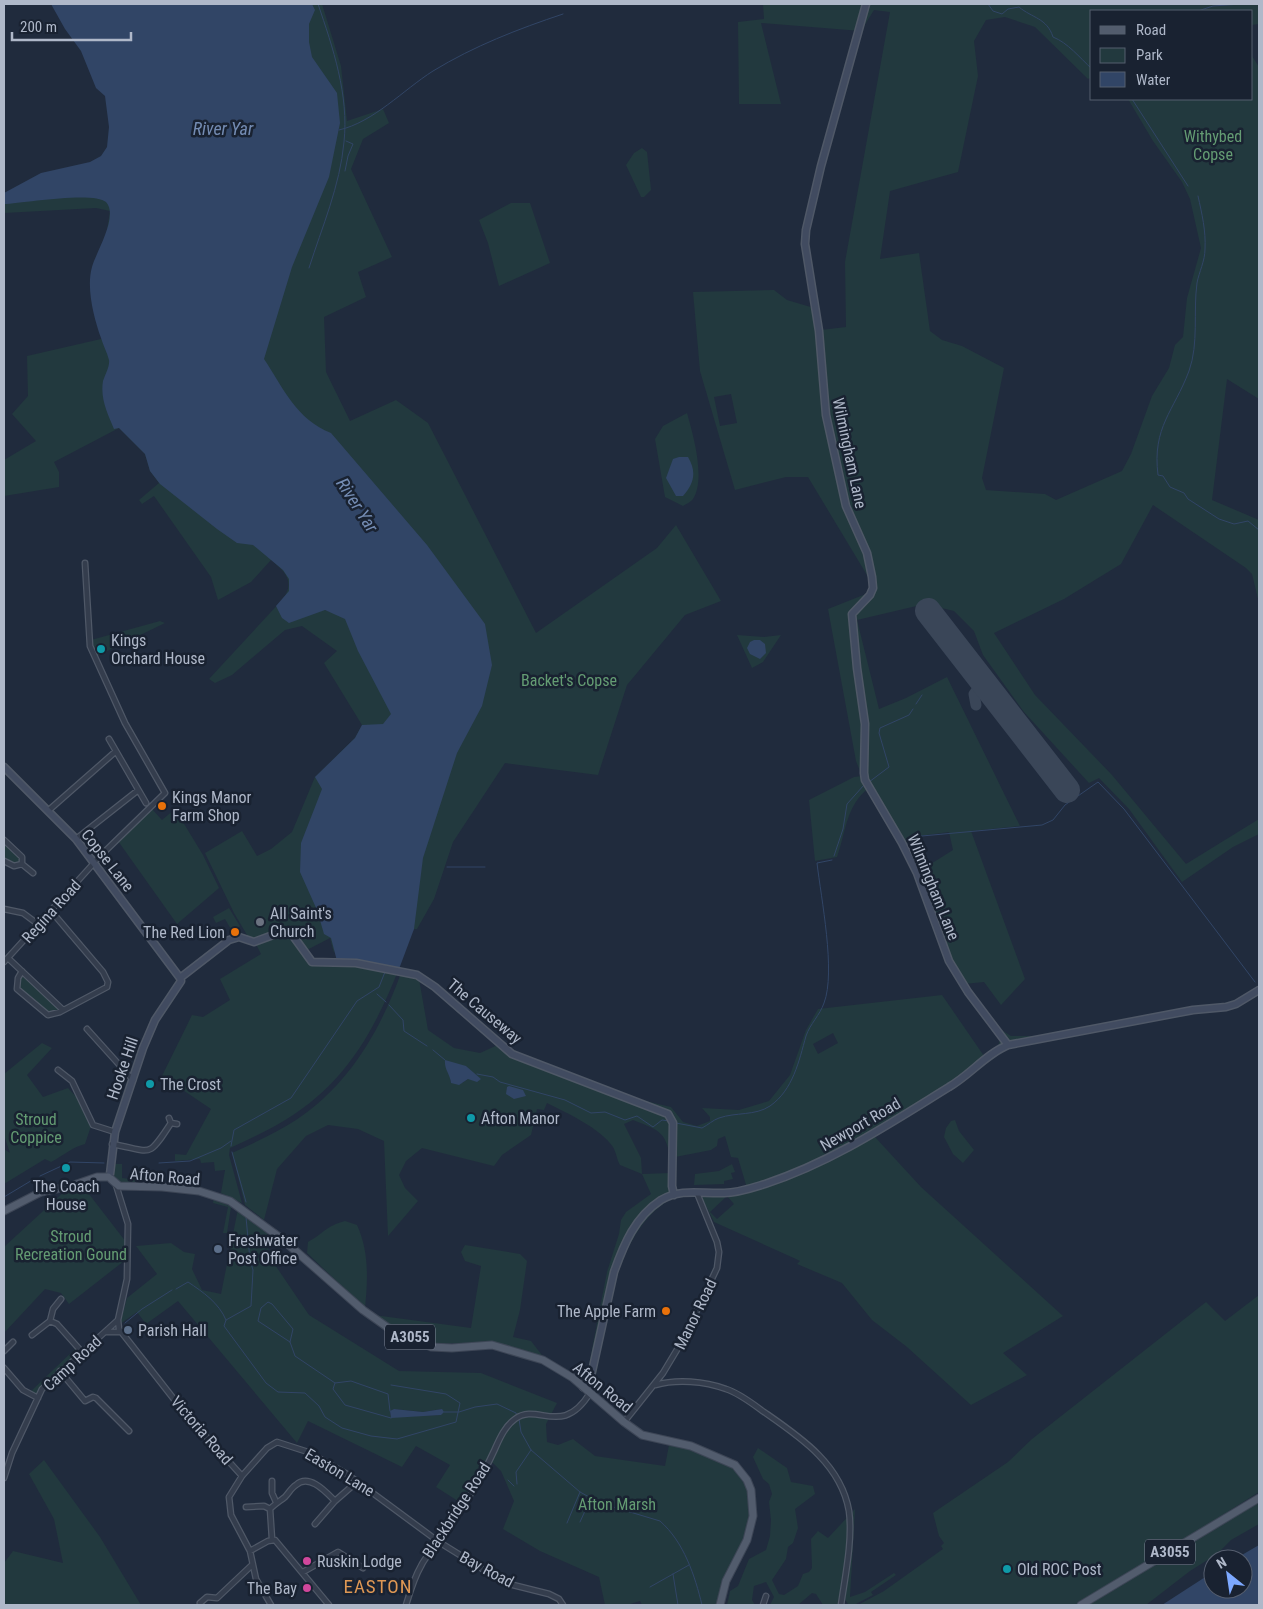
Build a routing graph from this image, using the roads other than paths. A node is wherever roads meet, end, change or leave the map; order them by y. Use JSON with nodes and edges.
{"nodes":[{"id":1,"x":866,"y":4,"type":"edge"},
{"id":2,"x":85,"y":563,"type":"dead end"},
{"id":3,"x":109,"y":739,"type":"dead end"},
{"id":4,"x":115,"y":752,"type":"junction"},
{"id":5,"x":4,"y":767,"type":"edge"},
{"id":6,"x":137,"y":791,"type":"junction"},
{"id":7,"x":146,"y":803,"type":"dead end"},
{"id":8,"x":48,"y":810,"type":"junction"},
{"id":9,"x":76,"y":839,"type":"junction"},
{"id":10,"x":4,"y":840,"type":"edge"},
{"id":11,"x":4,"y":861,"type":"edge"},
{"id":12,"x":94,"y":863,"type":"junction"},
{"id":13,"x":22,"y":864,"type":"junction"},
{"id":14,"x":33,"y":873,"type":"dead end"},
{"id":15,"x":4,"y":909,"type":"edge"},
{"id":16,"x":52,"y":912,"type":"junction"},
{"id":17,"x":39,"y":925,"type":"junction"},
{"id":18,"x":9,"y":959,"type":"junction"},
{"id":19,"x":4,"y":962,"type":"edge"},
{"id":20,"x":22,"y":971,"type":"junction"},
{"id":21,"x":180,"y":978,"type":"junction"},
{"id":22,"x":1259,"y":990,"type":"edge"},
{"id":23,"x":63,"y":1010,"type":"junction"},
{"id":24,"x":86,"y":1029,"type":"dead end"},
{"id":25,"x":1008,"y":1045,"type":"junction"},
{"id":26,"x":58,"y":1070,"type":"dead end"},
{"id":27,"x":133,"y":1080,"type":"junction"},
{"id":28,"x":177,"y":1124,"type":"dead end"},
{"id":29,"x":115,"y":1132,"type":"junction"},
{"id":30,"x":112,"y":1144,"type":"junction"},
{"id":31,"x":111,"y":1179,"type":"junction"},
{"id":32,"x":697,"y":1193,"type":"junction"},
{"id":33,"x":674,"y":1195,"type":"junction"},
{"id":34,"x":4,"y":1211,"type":"edge"},
{"id":35,"x":61,"y":1299,"type":"dead end"},
{"id":36,"x":118,"y":1319,"type":"junction"},
{"id":37,"x":50,"y":1321,"type":"junction"},
{"id":38,"x":106,"y":1332,"type":"junction"},
{"id":39,"x":120,"y":1332,"type":"junction"},
{"id":40,"x":32,"y":1335,"type":"dead end"},
{"id":41,"x":13,"y":1342,"type":"dead end"},
{"id":42,"x":4,"y":1351,"type":"edge"},
{"id":43,"x":82,"y":1352,"type":"junction"},
{"id":44,"x":4,"y":1368,"type":"edge"},
{"id":45,"x":60,"y":1371,"type":"junction"},
{"id":46,"x":664,"y":1373,"type":"junction"},
{"id":47,"x":666,"y":1382,"type":"junction"},
{"id":48,"x":654,"y":1385,"type":"junction"},
{"id":49,"x":584,"y":1387,"type":"junction"},
{"id":50,"x":590,"y":1393,"type":"junction"},
{"id":51,"x":38,"y":1398,"type":"junction"},
{"id":52,"x":624,"y":1422,"type":"junction"},
{"id":53,"x":129,"y":1432,"type":"dead end"},
{"id":54,"x":242,"y":1476,"type":"junction"},
{"id":55,"x":4,"y":1478,"type":"edge"},
{"id":56,"x":272,"y":1481,"type":"dead end"},
{"id":57,"x":351,"y":1487,"type":"dead end"},
{"id":58,"x":1259,"y":1498,"type":"edge"},
{"id":59,"x":335,"y":1501,"type":"junction"},
{"id":60,"x":276,"y":1502,"type":"junction"},
{"id":61,"x":246,"y":1508,"type":"dead end"},
{"id":62,"x":270,"y":1509,"type":"junction"},
{"id":63,"x":315,"y":1524,"type":"dead end"},
{"id":64,"x":272,"y":1540,"type":"junction"},
{"id":65,"x":439,"y":1542,"type":"junction"},
{"id":66,"x":250,"y":1551,"type":"junction"},
{"id":67,"x":252,"y":1565,"type":"junction"},
{"id":68,"x":363,"y":1568,"type":"dead end"},
{"id":69,"x":303,"y":1572,"type":"junction"},
{"id":70,"x":204,"y":1592,"type":"dead end"},
{"id":71,"x":766,"y":1596,"type":"dead end"},
{"id":72,"x":207,"y":1597,"type":"junction"},
{"id":73,"x":200,"y":1603,"type":"dead end"},
{"id":74,"x":271,"y":1605,"type":"edge"},
{"id":75,"x":329,"y":1605,"type":"edge"},
{"id":76,"x":406,"y":1605,"type":"edge"},
{"id":77,"x":563,"y":1605,"type":"edge"},
{"id":78,"x":720,"y":1605,"type":"edge"},
{"id":79,"x":763,"y":1605,"type":"edge"},
{"id":80,"x":841,"y":1605,"type":"edge"},
{"id":81,"x":1081,"y":1605,"type":"edge"}],
"edges":[{"from":1,"to":25,"type":"street","name":"Wilmingham Lane"},
{"from":2,"to":12,"type":"street","name":"Regina Road"},
{"from":3,"to":4,"type":"street"},
{"from":4,"to":6,"type":"street"},
{"from":4,"to":8,"type":"street"},
{"from":5,"to":8,"type":"street","name":"Copse Lane"},
{"from":6,"to":7,"type":"street"},
{"from":6,"to":9,"type":"street"},
{"from":8,"to":9,"type":"street","name":"Copse Lane"},
{"from":9,"to":12,"type":"street","name":"Copse Lane"},
{"from":10,"to":13,"type":"street"},
{"from":11,"to":13,"type":"street"},
{"from":12,"to":16,"type":"street","name":"Regina Road"},
{"from":12,"to":21,"type":"street","name":"Copse Lane"},
{"from":13,"to":14,"type":"street"},
{"from":15,"to":17,"type":"street"},
{"from":16,"to":17,"type":"street","name":"Regina Road"},
{"from":16,"to":23,"type":"street"},
{"from":17,"to":18,"type":"street","name":"Regina Road"},
{"from":18,"to":19,"type":"street","name":"Regina Road"},
{"from":18,"to":20,"type":"street"},
{"from":20,"to":23,"type":"street"},
{"from":20,"to":23,"type":"street"},
{"from":21,"to":27,"type":"street","name":"Hooke Hill"},
{"from":21,"to":33,"type":"street","name":"The Causeway"},
{"from":22,"to":25,"type":"street","name":"Newport Road"},
{"from":24,"to":27,"type":"street"},
{"from":25,"to":32,"type":"street","name":"Newport Road"},
{"from":26,"to":29,"type":"street"},
{"from":27,"to":29,"type":"street","name":"Hooke Hill"},
{"from":28,"to":30,"type":"street"},
{"from":29,"to":30,"type":"street","name":"Hooke Hill"},
{"from":30,"to":31,"type":"street","name":"Hooke Hill"},
{"from":31,"to":34,"type":"main road","number":"A3055"},
{"from":31,"to":36,"type":"street"},
{"from":31,"to":49,"type":"main road","name":"Afton Road","number":"A3055"},
{"from":32,"to":33,"type":"street","name":"Newport Road"},
{"from":32,"to":46,"type":"street","name":"Manor Road"},
{"from":33,"to":49,"type":"street","name":"Newport Road"},
{"from":35,"to":37,"type":"street"},
{"from":36,"to":38,"type":"street","name":"Camp Road"},
{"from":36,"to":39,"type":"street","name":"Victoria Road"},
{"from":37,"to":40,"type":"street"},
{"from":37,"to":43,"type":"street"},
{"from":38,"to":39,"type":"street","name":"Camp Road"},
{"from":38,"to":43,"type":"street","name":"Camp Road"},
{"from":39,"to":54,"type":"street","name":"Victoria Road"},
{"from":41,"to":42,"type":"street"},
{"from":43,"to":45,"type":"street","name":"Camp Road"},
{"from":44,"to":51,"type":"street"},
{"from":45,"to":51,"type":"street","name":"Camp Road"},
{"from":45,"to":53,"type":"street"},
{"from":46,"to":47,"type":"street"},
{"from":46,"to":48,"type":"street","name":"Manor Road"},
{"from":47,"to":48,"type":"street"},
{"from":47,"to":80,"type":"street"},
{"from":48,"to":52,"type":"street","name":"Manor Road"},
{"from":49,"to":50,"type":"main road","name":"Afton Road","number":"A3055"},
{"from":50,"to":52,"type":"main road","name":"Afton Road","number":"A3055"},
{"from":50,"to":65,"type":"street","name":"Blackbridge Road"},
{"from":51,"to":55,"type":"street","name":"Camp Road"},
{"from":52,"to":78,"type":"main road","name":"Afton Road","number":"A3055"},
{"from":54,"to":65,"type":"street","name":"Easton Lane"},
{"from":54,"to":66,"type":"street","name":"Victoria Road"},
{"from":56,"to":60,"type":"street"},
{"from":57,"to":59,"type":"street"},
{"from":58,"to":81,"type":"main road","number":"A3055"},
{"from":59,"to":60,"type":"street"},
{"from":59,"to":63,"type":"street"},
{"from":60,"to":62,"type":"street"},
{"from":61,"to":62,"type":"street"},
{"from":62,"to":64,"type":"street"},
{"from":64,"to":66,"type":"street"},
{"from":64,"to":69,"type":"street"},
{"from":65,"to":76,"type":"street","name":"Blackbridge Road"},
{"from":65,"to":77,"type":"street","name":"Bay Road"},
{"from":66,"to":67,"type":"street","name":"Victoria Road"},
{"from":67,"to":72,"type":"street"},
{"from":67,"to":74,"type":"street","name":"Victoria Road"},
{"from":68,"to":69,"type":"street"},
{"from":69,"to":75,"type":"street"},
{"from":70,"to":72,"type":"street"},
{"from":71,"to":79,"type":"street"},
{"from":72,"to":73,"type":"street"}]}
